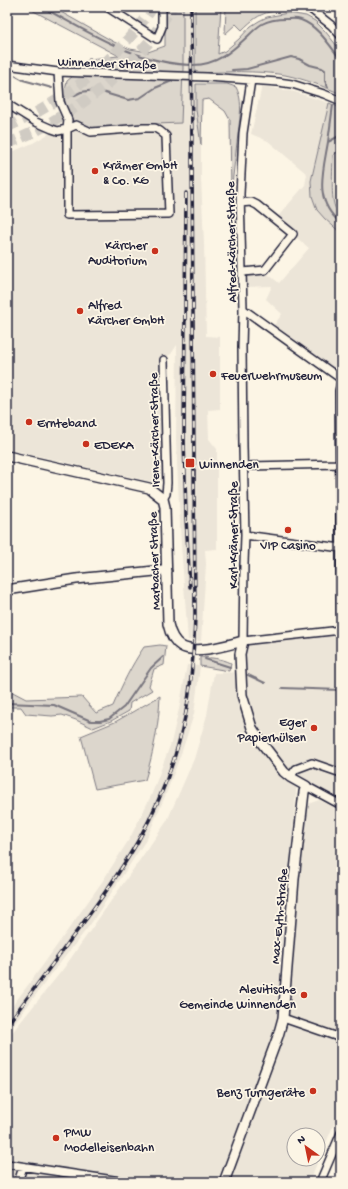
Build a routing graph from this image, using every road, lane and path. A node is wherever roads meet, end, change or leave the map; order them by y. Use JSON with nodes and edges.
{"nodes":[{"id":1,"x":107,"y":7,"type":"edge"},
{"id":2,"x":162,"y":7,"type":"edge"},
{"id":3,"x":308,"y":7,"type":"edge"},
{"id":4,"x":341,"y":36,"type":"edge"},
{"id":5,"x":7,"y":65,"type":"edge"},
{"id":6,"x":58,"y":72,"type":"junction"},
{"id":7,"x":251,"y":80,"type":"junction"},
{"id":8,"x":341,"y":101,"type":"edge"},
{"id":9,"x":7,"y":104,"type":"edge"},
{"id":10,"x":67,"y":129,"type":"junction"},
{"id":11,"x":240,"y":203,"type":"junction"},
{"id":12,"x":242,"y":272,"type":"junction"},
{"id":13,"x":243,"y":309,"type":"junction"},
{"id":14,"x":164,"y":360,"type":"dead end"},
{"id":15,"x":341,"y":379,"type":"edge"},
{"id":16,"x":341,"y":382,"type":"edge"},
{"id":17,"x":7,"y":456,"type":"edge"},
{"id":18,"x":341,"y":464,"type":"edge"},
{"id":19,"x":244,"y":466,"type":"junction"},
{"id":20,"x":163,"y":499,"type":"junction"},
{"id":21,"x":245,"y":535,"type":"junction"},
{"id":22,"x":341,"y":548,"type":"edge"},
{"id":23,"x":167,"y":571,"type":"junction"},
{"id":24,"x":7,"y":590,"type":"edge"},
{"id":25,"x":341,"y":630,"type":"edge"},
{"id":26,"x":243,"y":642,"type":"junction"},
{"id":27,"x":341,"y":773,"type":"edge"},
{"id":28,"x":290,"y":777,"type":"junction"},
{"id":29,"x":306,"y":786,"type":"junction"},
{"id":30,"x":341,"y":805,"type":"edge"},
{"id":31,"x":283,"y":1018,"type":"junction"},
{"id":32,"x":341,"y":1038,"type":"edge"},
{"id":33,"x":341,"y":1133,"type":"edge"},
{"id":34,"x":7,"y":1164,"type":"edge"},
{"id":35,"x":23,"y":1167,"type":"junction"},
{"id":36,"x":83,"y":1179,"type":"edge"},
{"id":37,"x":18,"y":1182,"type":"edge"},
{"id":38,"x":127,"y":1182,"type":"edge"},
{"id":39,"x":224,"y":1182,"type":"edge"},
{"id":40,"x":321,"y":1182,"type":"edge"}],
"edges":[{"from":1,"to":2,"type":"street"},
{"from":3,"to":4,"type":"street"},
{"from":5,"to":6,"type":"street","name":"Winnender Straße"},
{"from":6,"to":7,"type":"street","name":"Winnender Straße"},
{"from":6,"to":10,"type":"street"},
{"from":7,"to":8,"type":"street","name":"Winnender Straße"},
{"from":7,"to":11,"type":"street","name":"Alfred-Kärcher-Straße"},
{"from":9,"to":10,"type":"street"},
{"from":10,"to":10,"type":"street"},
{"from":11,"to":12,"type":"street","name":"Alfred-Kärcher-Straße"},
{"from":11,"to":12,"type":"street"},
{"from":12,"to":13,"type":"street","name":"Alfred-Kärcher-Straße"},
{"from":13,"to":15,"type":"street","name":"Alfred-Kärcher-Straße"},
{"from":13,"to":19,"type":"street","name":"Karl-Krämer-Straße"},
{"from":14,"to":20,"type":"street","name":"Irene-Kärcher-Straße"},
{"from":16,"to":18,"type":"street"},
{"from":17,"to":20,"type":"main road","name":"Marbacher Straße"},
{"from":18,"to":19,"type":"street"},
{"from":18,"to":22,"type":"street"},
{"from":19,"to":21,"type":"street","name":"Karl-Krämer-Straße"},
{"from":20,"to":23,"type":"main road","name":"Marbacher Straße"},
{"from":21,"to":22,"type":"street"},
{"from":21,"to":26,"type":"street","name":"Karl-Krämer-Straße"},
{"from":22,"to":25,"type":"street"},
{"from":23,"to":24,"type":"main road"},
{"from":23,"to":26,"type":"main road","name":"Marbacher Straße"},
{"from":25,"to":26,"type":"street"},
{"from":26,"to":28,"type":"main road"},
{"from":27,"to":28,"type":"street"},
{"from":28,"to":29,"type":"main road"},
{"from":29,"to":30,"type":"street"},
{"from":29,"to":31,"type":"main road","name":"Max-Eyth-Straße"},
{"from":31,"to":32,"type":"street"},
{"from":31,"to":39,"type":"main road","name":"Max-Eyth-Straße"},
{"from":33,"to":40,"type":"street"},
{"from":34,"to":35,"type":"street"},
{"from":35,"to":36,"type":"street"},
{"from":35,"to":37,"type":"street"},
{"from":36,"to":38,"type":"street"}]}
